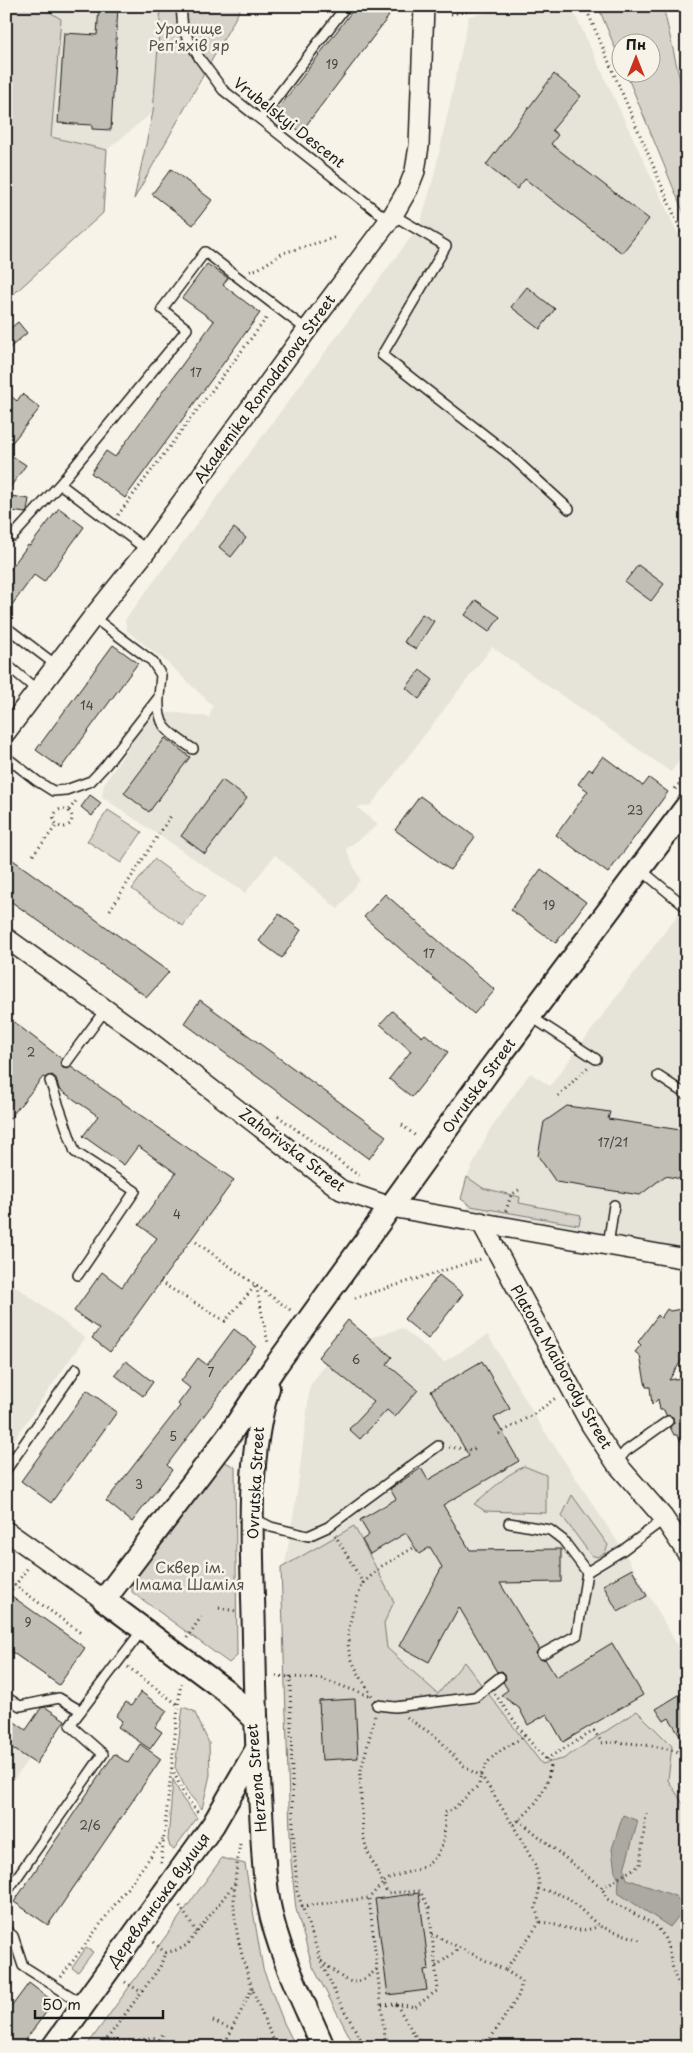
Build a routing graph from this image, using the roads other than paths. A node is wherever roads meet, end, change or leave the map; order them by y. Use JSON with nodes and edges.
{"nodes":[{"id":1,"x":181,"y":6,"type":"edge"},
{"id":2,"x":346,"y":6,"type":"edge"},
{"id":3,"x":424,"y":6,"type":"edge"},
{"id":4,"x":261,"y":118,"type":"junction"},
{"id":5,"x":391,"y":218,"type":"junction"},
{"id":6,"x":307,"y":330,"type":"junction"},
{"id":7,"x":60,"y":484,"type":"junction"},
{"id":8,"x":569,"y":509,"type":"dead end"},
{"id":9,"x":6,"y":534,"type":"edge"},
{"id":10,"x":147,"y":550,"type":"junction"},
{"id":11,"x":92,"y":617,"type":"junction"},
{"id":12,"x":6,"y":627,"type":"edge"},
{"id":13,"x":6,"y":664,"type":"edge"},
{"id":14,"x":56,"y":665,"type":"junction"},
{"id":15,"x":37,"y":690,"type":"junction"},
{"id":16,"x":159,"y":697,"type":"junction"},
{"id":17,"x":6,"y":732,"type":"edge"},
{"id":18,"x":193,"y":749,"type":"dead end"},
{"id":19,"x":6,"y":757,"type":"edge"},
{"id":20,"x":687,"y":806,"type":"edge"},
{"id":21,"x":640,"y":869,"type":"junction"},
{"id":22,"x":687,"y":908,"type":"edge"},
{"id":23,"x":6,"y":938,"type":"edge"},
{"id":24,"x":105,"y":1010,"type":"junction"},
{"id":25,"x":530,"y":1016,"type":"junction"},
{"id":26,"x":596,"y":1059,"type":"road end"},
{"id":27,"x":66,"y":1063,"type":"dead end"},
{"id":28,"x":658,"y":1076,"type":"dead end"},
{"id":29,"x":50,"y":1081,"type":"dead end"},
{"id":30,"x":687,"y":1095,"type":"edge"},
{"id":31,"x":614,"y":1205,"type":"dead end"},
{"id":32,"x":391,"y":1206,"type":"junction"},
{"id":33,"x":482,"y":1222,"type":"junction"},
{"id":34,"x":608,"y":1245,"type":"junction"},
{"id":35,"x":687,"y":1259,"type":"edge"},
{"id":36,"x":78,"y":1275,"type":"dead end"},
{"id":37,"x":274,"y":1368,"type":"junction"},
{"id":38,"x":76,"y":1369,"type":"dead end"},
{"id":39,"x":668,"y":1421,"type":"dead end"},
{"id":40,"x":438,"y":1446,"type":"road end"},
{"id":41,"x":616,"y":1463,"type":"junction"},
{"id":42,"x":6,"y":1470,"type":"edge"},
{"id":43,"x":663,"y":1517,"type":"junction"},
{"id":44,"x":252,"y":1518,"type":"junction"},
{"id":45,"x":509,"y":1523,"type":"dead end"},
{"id":46,"x":6,"y":1530,"type":"edge"},
{"id":47,"x":687,"y":1553,"type":"edge"},
{"id":48,"x":587,"y":1572,"type":"junction"},
{"id":49,"x":104,"y":1600,"type":"junction"},
{"id":50,"x":143,"y":1630,"type":"junction"},
{"id":51,"x":542,"y":1654,"type":"dead end"},
{"id":52,"x":500,"y":1678,"type":"dead end"},
{"id":53,"x":6,"y":1696,"type":"edge"},
{"id":54,"x":377,"y":1705,"type":"road end"},
{"id":55,"x":81,"y":1711,"type":"junction"},
{"id":56,"x":256,"y":1720,"type":"junction"},
{"id":57,"x":257,"y":1749,"type":"junction"},
{"id":58,"x":6,"y":1893,"type":"edge"},
{"id":59,"x":6,"y":1930,"type":"edge"},
{"id":60,"x":83,"y":2004,"type":"junction"},
{"id":61,"x":53,"y":2047,"type":"edge"},
{"id":62,"x":323,"y":2047,"type":"edge"}],
"edges":[{"from":1,"to":4,"type":"lane","name":"Vrubelskyi Descent"},
{"from":2,"to":4,"type":"lane"},
{"from":3,"to":5,"type":"street","name":"Akademika Romodanova Street"},
{"from":4,"to":5,"type":"lane","name":"Vrubelskyi Descent"},
{"from":5,"to":6,"type":"street","name":"Akademika Romodanova Street"},
{"from":5,"to":8,"type":"lane","name":"Vrubelskyi Descent"},
{"from":6,"to":7,"type":"lane"},
{"from":6,"to":10,"type":"street","name":"Akademika Romodanova Street"},
{"from":7,"to":9,"type":"lane"},
{"from":7,"to":10,"type":"lane"},
{"from":10,"to":11,"type":"street","name":"Akademika Romodanova Street"},
{"from":11,"to":14,"type":"street","name":"Akademika Romodanova Street"},
{"from":11,"to":16,"type":"lane"},
{"from":12,"to":14,"type":"lane"},
{"from":13,"to":15,"type":"lane"},
{"from":14,"to":15,"type":"street","name":"Akademika Romodanova Street"},
{"from":15,"to":17,"type":"street","name":"Akademika Romodanova Street"},
{"from":16,"to":18,"type":"lane"},
{"from":16,"to":19,"type":"lane"},
{"from":20,"to":21,"type":"street","name":"Ovrutska Street"},
{"from":21,"to":22,"type":"lane"},
{"from":21,"to":25,"type":"street","name":"Ovrutska Street"},
{"from":23,"to":24,"type":"street","name":"Zahorivska Street"},
{"from":24,"to":27,"type":"lane"},
{"from":24,"to":32,"type":"street","name":"Zahorivska Street"},
{"from":25,"to":26,"type":"lane"},
{"from":25,"to":32,"type":"street","name":"Ovrutska Street"},
{"from":28,"to":30,"type":"lane"},
{"from":29,"to":36,"type":"lane"},
{"from":31,"to":34,"type":"lane"},
{"from":32,"to":33,"type":"street","name":"Zahorivska Street"},
{"from":32,"to":37,"type":"street","name":"Ovrutska Street"},
{"from":33,"to":34,"type":"street","name":"Zahorivska Street"},
{"from":33,"to":41,"type":"street","name":"Platona Maiborody Street"},
{"from":34,"to":35,"type":"street","name":"Zahorivska Street"},
{"from":37,"to":44,"type":"street","name":"Ovrutska Street"},
{"from":37,"to":49,"type":"street","name":"Ovrutska Street"},
{"from":38,"to":42,"type":"lane"},
{"from":39,"to":41,"type":"lane"},
{"from":40,"to":44,"type":"lane"},
{"from":41,"to":43,"type":"street","name":"Platona Maiborody Street"},
{"from":43,"to":47,"type":"street","name":"Platona Maiborody Street"},
{"from":43,"to":48,"type":"lane"},
{"from":44,"to":56,"type":"street","name":"Ovrutska Street"},
{"from":45,"to":48,"type":"lane"},
{"from":46,"to":49,"type":"street","name":"Herzena Street"},
{"from":48,"to":51,"type":"lane"},
{"from":49,"to":50,"type":"street","name":"Herzena Street"},
{"from":50,"to":55,"type":"lane"},
{"from":50,"to":56,"type":"street","name":"Herzena Street"},
{"from":52,"to":54,"type":"lane"},
{"from":53,"to":55,"type":"lane"},
{"from":55,"to":58,"type":"lane"},
{"from":56,"to":57,"type":"street","name":"Herzena Street"},
{"from":57,"to":60,"type":"street","name":"Деревлянська вулиця"},
{"from":57,"to":62,"type":"street","name":"Herzena Street"},
{"from":59,"to":60,"type":"lane"},
{"from":60,"to":61,"type":"street","name":"Деревлянська вулиця"}]}
